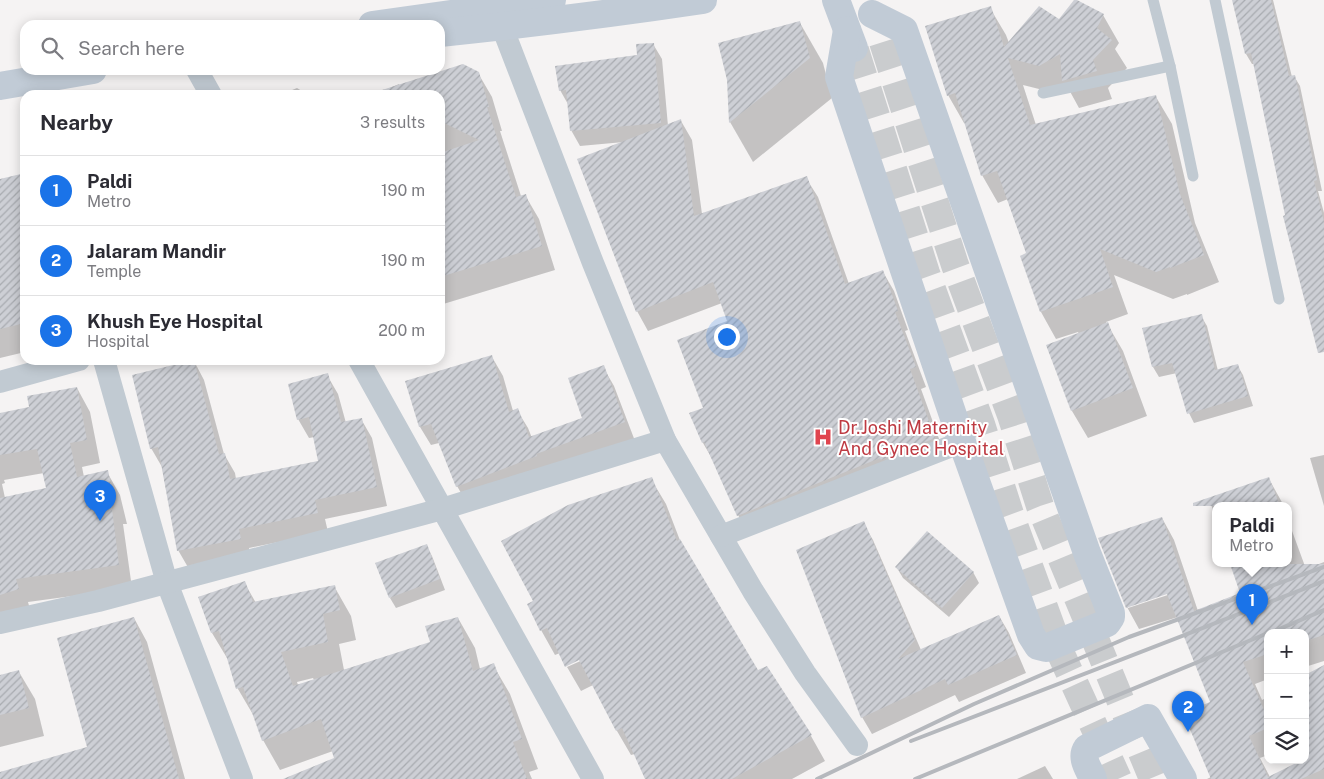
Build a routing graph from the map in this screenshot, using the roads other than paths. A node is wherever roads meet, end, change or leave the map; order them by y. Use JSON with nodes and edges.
{"nodes":[{"id":1,"x":552,"y":0,"type":"edge"},
{"id":2,"x":703,"y":0,"type":"edge"},
{"id":3,"x":836,"y":0,"type":"edge"},
{"id":4,"x":1153,"y":0,"type":"edge"},
{"id":5,"x":1214,"y":0,"type":"edge"},
{"id":6,"x":869,"y":7,"type":"edge"},
{"id":7,"x":498,"y":17,"type":"junction"},
{"id":8,"x":445,"y":20,"type":"edge"},
{"id":9,"x":445,"y":32,"type":"edge"},
{"id":10,"x":882,"y":42,"type":"tunnel mouth"},
{"id":11,"x":1170,"y":66,"type":"junction"},
{"id":12,"x":20,"y":68,"type":"edge"},
{"id":13,"x":0,"y":71,"type":"edge"},
{"id":14,"x":64,"y":75,"type":"edge"},
{"id":15,"x":200,"y":75,"type":"edge"},
{"id":16,"x":0,"y":86,"type":"edge"},
{"id":17,"x":208,"y":90,"type":"edge"},
{"id":18,"x":1043,"y":93,"type":"dead end"},
{"id":19,"x":1193,"y":176,"type":"dead end"},
{"id":20,"x":1279,"y":299,"type":"dead end"},
{"id":21,"x":61,"y":365,"type":"edge"},
{"id":22,"x":105,"y":365,"type":"edge"},
{"id":23,"x":361,"y":365,"type":"edge"},
{"id":24,"x":0,"y":382,"type":"edge"},
{"id":25,"x":665,"y":440,"type":"junction"},
{"id":26,"x":962,"y":442,"type":"junction"},
{"id":27,"x":442,"y":509,"type":"junction"},
{"id":28,"x":721,"y":536,"type":"junction"},
{"id":29,"x":167,"y":583,"type":"junction"},
{"id":30,"x":0,"y":623,"type":"edge"},
{"id":31,"x":857,"y":745,"type":"dead end"},
{"id":32,"x":242,"y":779,"type":"edge"},
{"id":33,"x":592,"y":779,"type":"edge"},
{"id":34,"x":1093,"y":779,"type":"edge"},
{"id":35,"x":1183,"y":779,"type":"edge"}],
"edges":[{"from":1,"to":7,"type":"street"},
{"from":2,"to":7,"type":"street"},
{"from":3,"to":26,"type":"street"},
{"from":4,"to":11,"type":"lane"},
{"from":5,"to":20,"type":"lane"},
{"from":6,"to":10,"type":"street"},
{"from":6,"to":26,"type":"street"},
{"from":7,"to":8,"type":"street"},
{"from":7,"to":9,"type":"street"},
{"from":7,"to":25,"type":"street"},
{"from":11,"to":18,"type":"lane"},
{"from":11,"to":19,"type":"lane"},
{"from":12,"to":13,"type":"street"},
{"from":14,"to":16,"type":"street"},
{"from":15,"to":17,"type":"street"},
{"from":21,"to":24,"type":"street"},
{"from":22,"to":29,"type":"street"},
{"from":23,"to":27,"type":"street"},
{"from":25,"to":27,"type":"street"},
{"from":25,"to":28,"type":"street"},
{"from":26,"to":28,"type":"street"},
{"from":27,"to":29,"type":"street"},
{"from":27,"to":33,"type":"street"},
{"from":28,"to":31,"type":"street"},
{"from":29,"to":30,"type":"street"},
{"from":29,"to":32,"type":"street"},
{"from":34,"to":35,"type":"street"}]}
